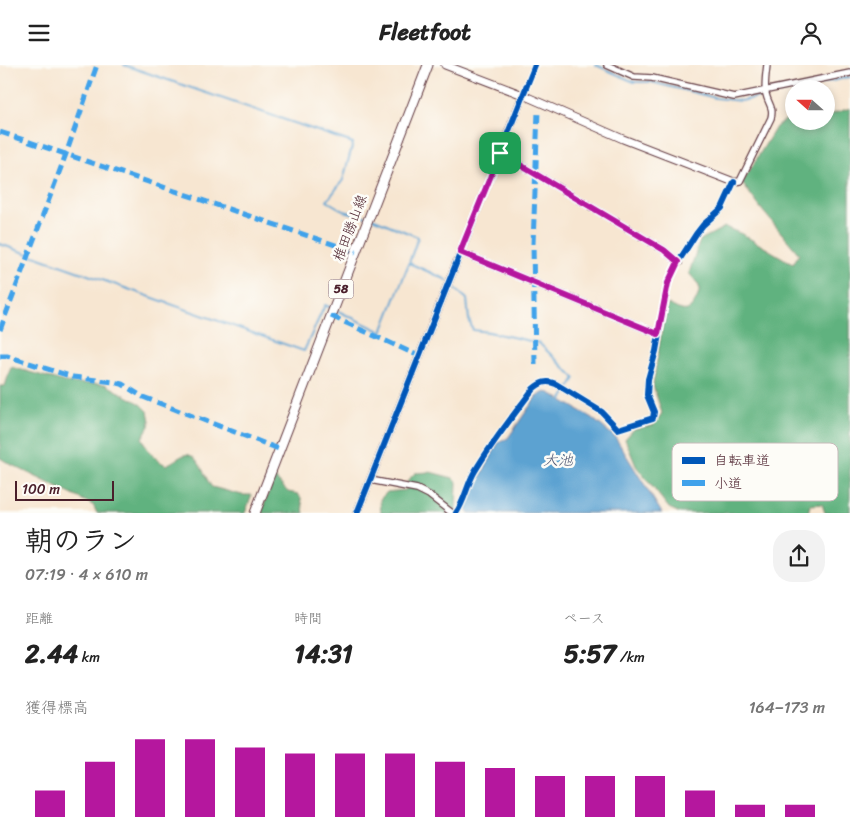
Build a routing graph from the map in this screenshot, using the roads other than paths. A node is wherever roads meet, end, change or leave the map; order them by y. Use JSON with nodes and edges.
{"nodes":[{"id":1,"x":428,"y":65,"type":"edge"},
{"id":2,"x":445,"y":65,"type":"edge"},
{"id":3,"x":535,"y":65,"type":"edge"},
{"id":4,"x":607,"y":65,"type":"edge"},
{"id":5,"x":766,"y":65,"type":"edge"},
{"id":6,"x":850,"y":73,"type":"edge"},
{"id":7,"x":766,"y":90,"type":"junction"},
{"id":8,"x":523,"y":95,"type":"junction"},
{"id":9,"x":500,"y":153,"type":"junction"},
{"id":10,"x":734,"y":182,"type":"junction"},
{"id":11,"x":460,"y":252,"type":"junction"},
{"id":12,"x":680,"y":263,"type":"junction"},
{"id":13,"x":658,"y":334,"type":"junction"},
{"id":14,"x":370,"y":480,"type":"junction"},
{"id":15,"x":256,"y":513,"type":"edge"},
{"id":16,"x":357,"y":513,"type":"edge"},
{"id":17,"x":454,"y":513,"type":"edge"}],
"edges":[{"from":1,"to":15,"type":"main road","name":"椎田勝山線","number":"58"},
{"from":2,"to":8,"type":"street"},
{"from":3,"to":8,"type":"street"},
{"from":4,"to":7,"type":"street"},
{"from":5,"to":7,"type":"street"},
{"from":6,"to":7,"type":"street"},
{"from":7,"to":10,"type":"street"},
{"from":8,"to":9,"type":"street"},
{"from":8,"to":10,"type":"street"},
{"from":9,"to":11,"type":"street"},
{"from":9,"to":12,"type":"street"},
{"from":10,"to":12,"type":"street"},
{"from":11,"to":13,"type":"street"},
{"from":11,"to":14,"type":"street"},
{"from":12,"to":13,"type":"street"},
{"from":13,"to":17,"type":"street"},
{"from":14,"to":16,"type":"street"},
{"from":14,"to":17,"type":"street"}]}
